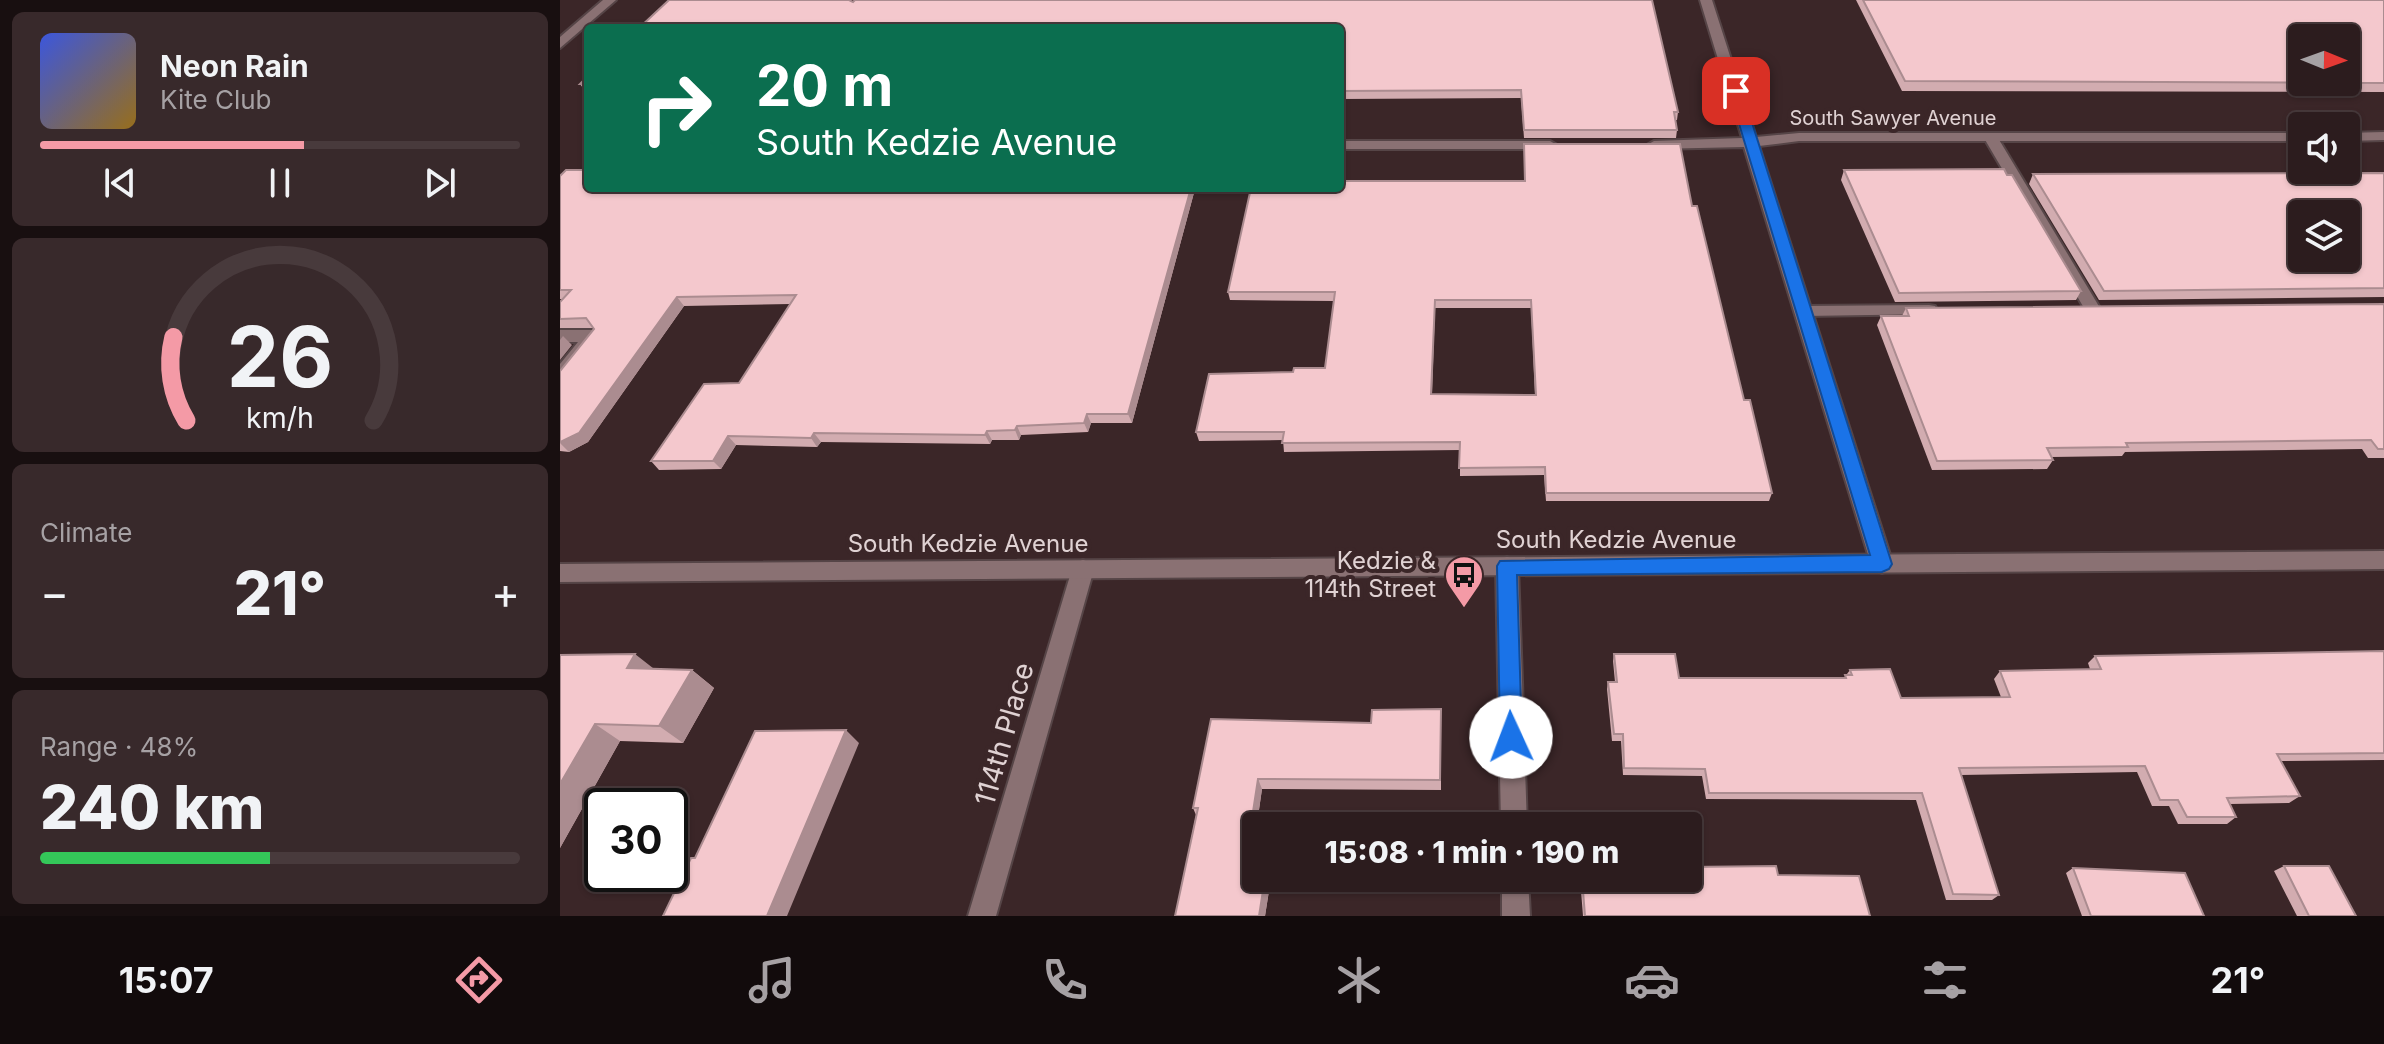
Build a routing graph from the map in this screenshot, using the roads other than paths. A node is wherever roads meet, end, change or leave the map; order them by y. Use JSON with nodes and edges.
{"nodes":[{"id":1,"x":610,"y":0,"type":"edge"},
{"id":2,"x":1706,"y":0,"type":"edge"},
{"id":3,"x":560,"y":44,"type":"edge"},
{"id":4,"x":2384,"y":136,"type":"edge"},
{"id":5,"x":2288,"y":137,"type":"edge"},
{"id":6,"x":2360,"y":137,"type":"edge"},
{"id":7,"x":1991,"y":138,"type":"junction"},
{"id":8,"x":1753,"y":142,"type":"junction"},
{"id":9,"x":1344,"y":145,"type":"edge"},
{"id":10,"x":1573,"y":145,"type":"edge"},
{"id":11,"x":1636,"y":145,"type":"edge"},
{"id":12,"x":2092,"y":308,"type":"edge"},
{"id":13,"x":1951,"y":310,"type":"edge"},
{"id":14,"x":1804,"y":311,"type":"junction"},
{"id":15,"x":560,"y":336,"type":"edge"},
{"id":16,"x":560,"y":375,"type":"edge"},
{"id":17,"x":2384,"y":560,"type":"edge"},
{"id":18,"x":1882,"y":564,"type":"junction"},
{"id":19,"x":1507,"y":566,"type":"junction"},
{"id":20,"x":1083,"y":569,"type":"junction"},
{"id":21,"x":560,"y":573,"type":"edge"},
{"id":22,"x":1514,"y":812,"type":"edge"},
{"id":23,"x":1515,"y":892,"type":"edge"},
{"id":24,"x":982,"y":916,"type":"edge"},
{"id":25,"x":1516,"y":916,"type":"edge"}],
"edges":[{"from":1,"to":3,"type":"street"},
{"from":2,"to":8,"type":"street"},
{"from":4,"to":6,"type":"street"},
{"from":5,"to":7,"type":"street","name":"South Sawyer Avenue"},
{"from":7,"to":8,"type":"street","name":"South Sawyer Avenue"},
{"from":7,"to":12,"type":"lane"},
{"from":8,"to":11,"type":"street","name":"South Sawyer Avenue"},
{"from":8,"to":14,"type":"street"},
{"from":9,"to":10,"type":"street"},
{"from":13,"to":14,"type":"lane"},
{"from":14,"to":18,"type":"street"},
{"from":15,"to":16,"type":"lane"},
{"from":17,"to":18,"type":"street","name":"South Kedzie Avenue"},
{"from":18,"to":19,"type":"street","name":"South Kedzie Avenue"},
{"from":19,"to":20,"type":"street","name":"South Kedzie Avenue"},
{"from":19,"to":22,"type":"street"},
{"from":20,"to":21,"type":"street","name":"South Kedzie Avenue"},
{"from":20,"to":24,"type":"street","name":"114th Place"},
{"from":23,"to":25,"type":"street"}]}
